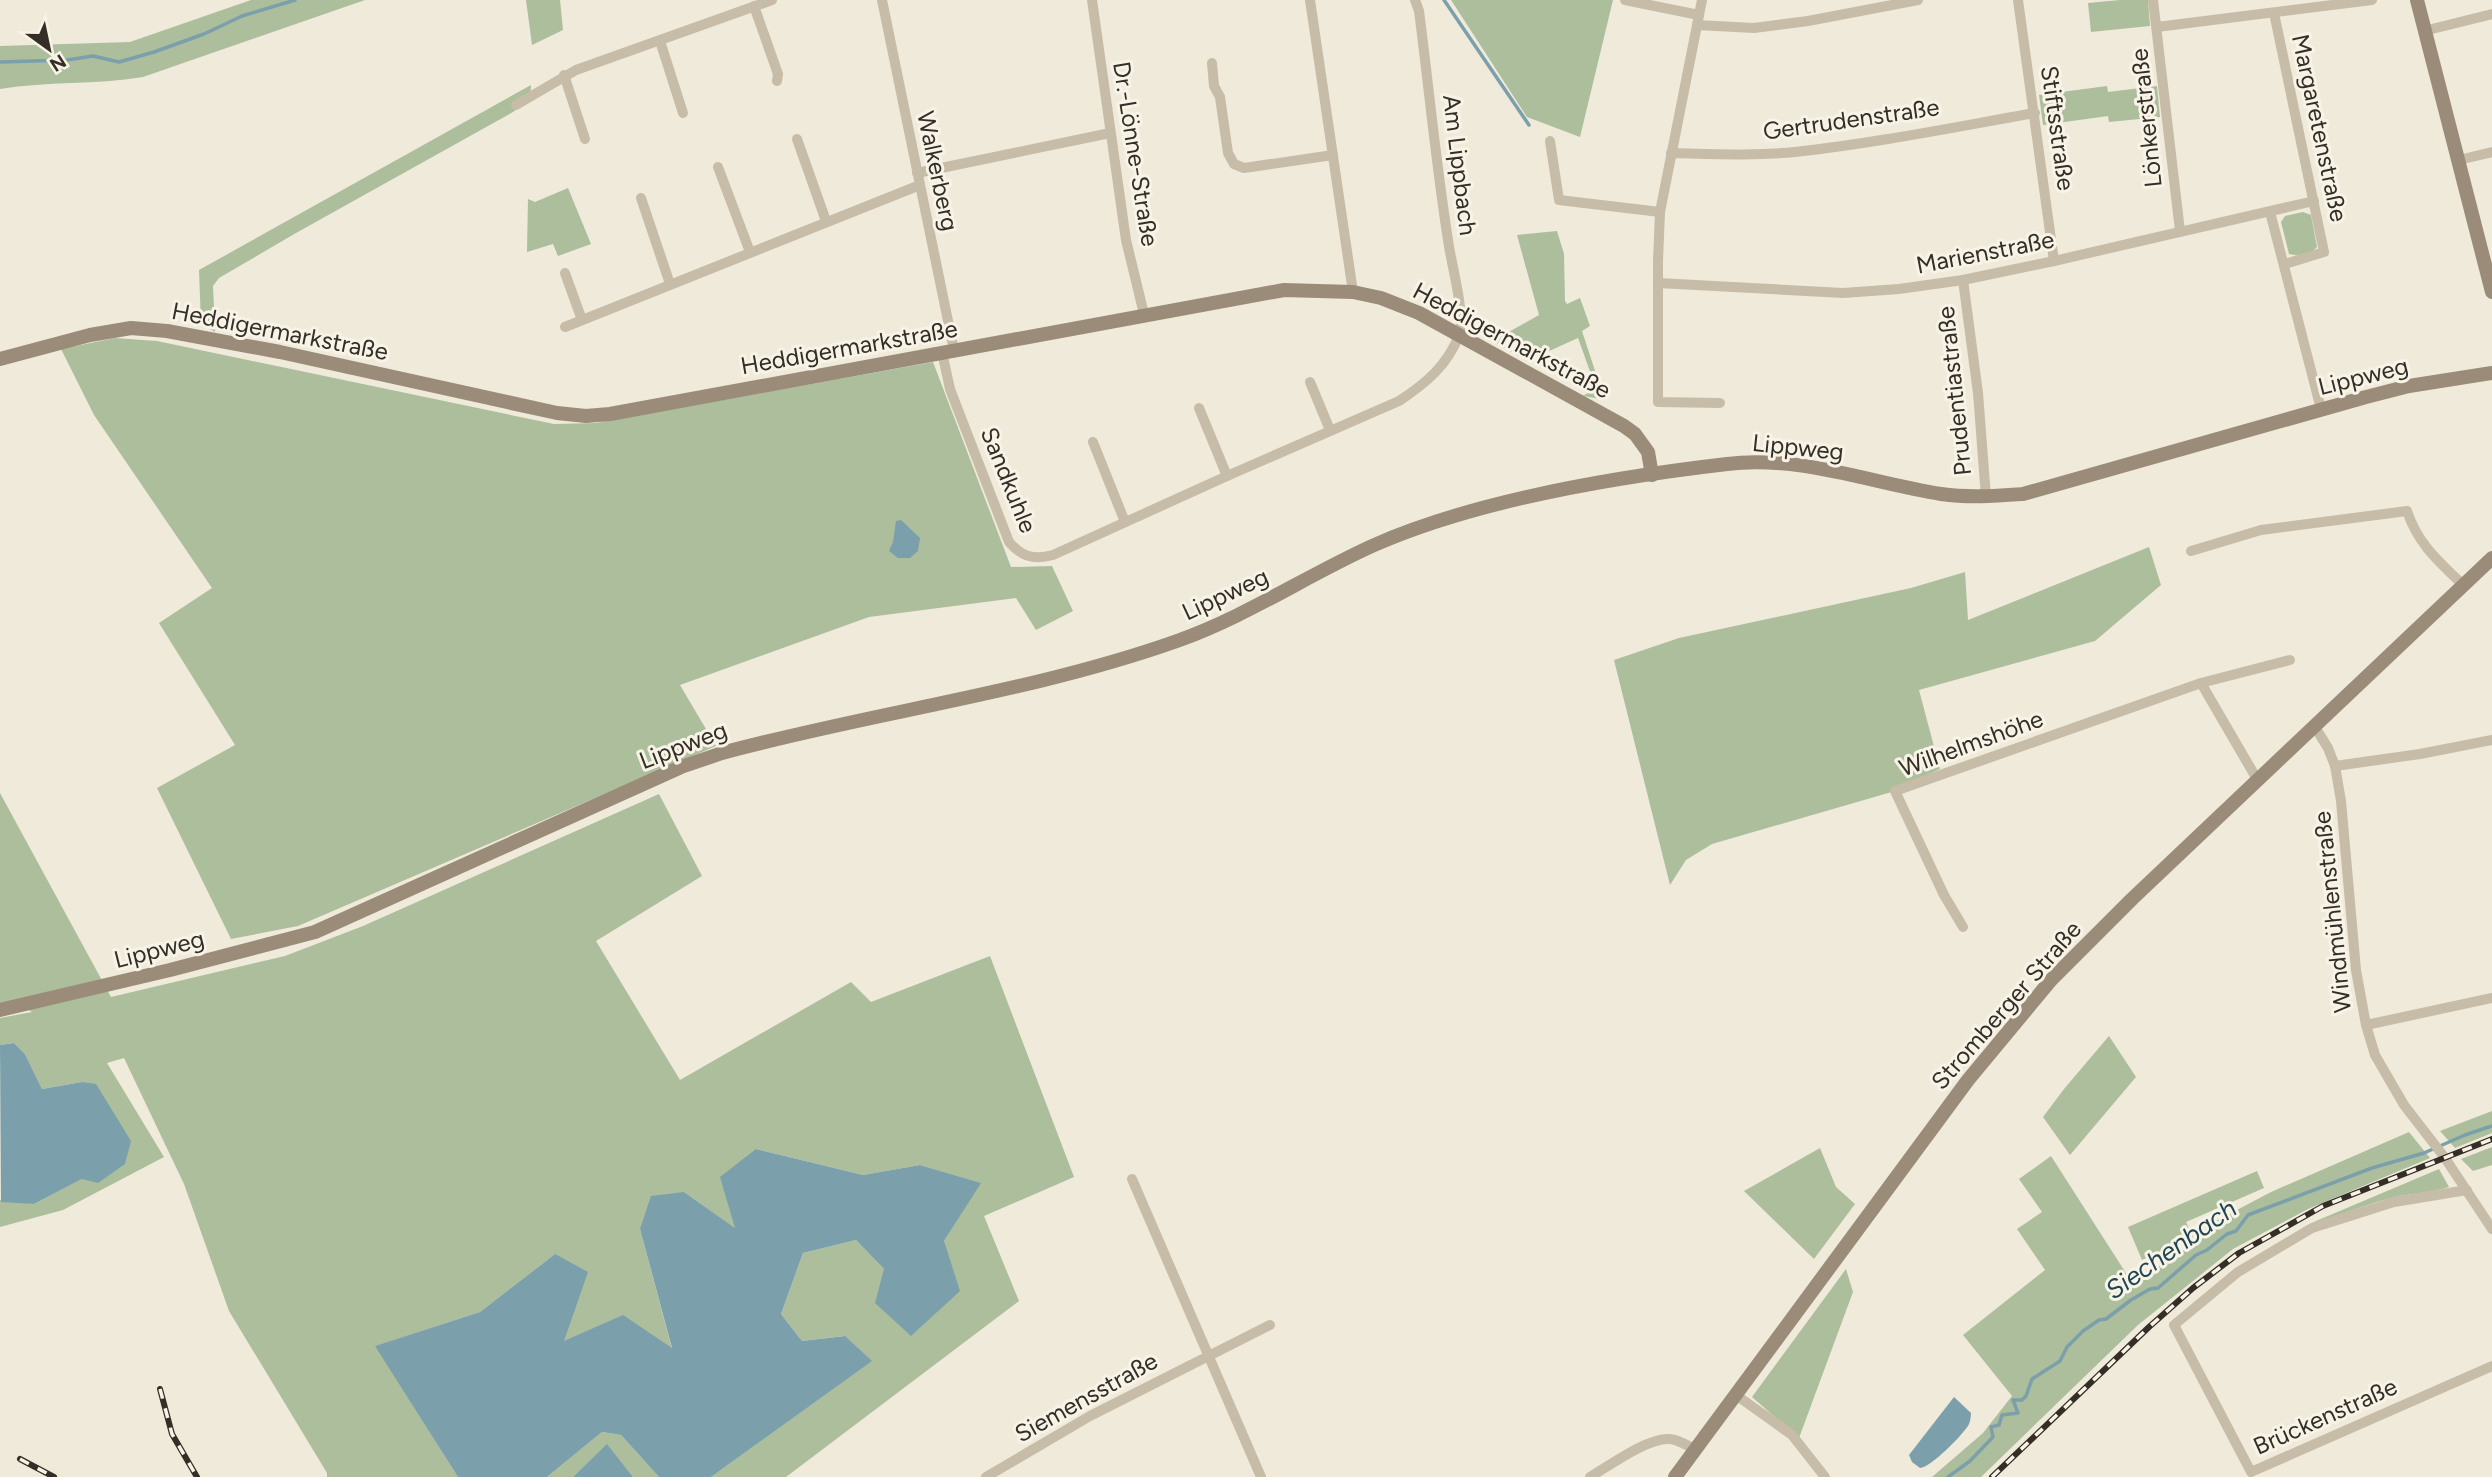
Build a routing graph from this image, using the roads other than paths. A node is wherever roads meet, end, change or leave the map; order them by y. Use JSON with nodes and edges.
{"nodes":[{"id":1,"x":772,"y":0,"type":"edge"},
{"id":2,"x":882,"y":0,"type":"edge"},
{"id":3,"x":1092,"y":0,"type":"edge"},
{"id":4,"x":1310,"y":0,"type":"edge"},
{"id":5,"x":1415,"y":0,"type":"edge"},
{"id":6,"x":1625,"y":0,"type":"edge"},
{"id":7,"x":1702,"y":0,"type":"edge"},
{"id":8,"x":1918,"y":0,"type":"edge"},
{"id":9,"x":2018,"y":0,"type":"edge"},
{"id":10,"x":2153,"y":0,"type":"edge"},
{"id":11,"x":2371,"y":0,"type":"edge"},
{"id":12,"x":2417,"y":0,"type":"edge"},
{"id":13,"x":754,"y":6,"type":"junction"},
{"id":14,"x":2274,"y":13,"type":"junction"},
{"id":15,"x":2492,"y":14,"type":"edge"},
{"id":16,"x":1698,"y":20,"type":"junction"},
{"id":17,"x":2157,"y":27,"type":"junction"},
{"id":18,"x":2424,"y":31,"type":"junction"},
{"id":19,"x":660,"y":41,"type":"junction"},
{"id":20,"x":1212,"y":63,"type":"dead end"},
{"id":21,"x":564,"y":75,"type":"junction"},
{"id":22,"x":777,"y":81,"type":"dead end"},
{"id":23,"x":516,"y":105,"type":"dead end"},
{"id":24,"x":683,"y":113,"type":"dead end"},
{"id":25,"x":2035,"y":113,"type":"junction"},
{"id":26,"x":1110,"y":133,"type":"junction"},
{"id":27,"x":585,"y":139,"type":"dead end"},
{"id":28,"x":797,"y":139,"type":"dead end"},
{"id":29,"x":1549,"y":141,"type":"dead end"},
{"id":30,"x":2492,"y":152,"type":"edge"},
{"id":31,"x":1671,"y":153,"type":"junction"},
{"id":32,"x":1334,"y":155,"type":"junction"},
{"id":33,"x":2459,"y":160,"type":"junction"},
{"id":34,"x":718,"y":167,"type":"dead end"},
{"id":35,"x":917,"y":173,"type":"junction"},
{"id":36,"x":919,"y":185,"type":"junction"},
{"id":37,"x":640,"y":198,"type":"dead end"},
{"id":38,"x":2314,"y":201,"type":"junction"},
{"id":39,"x":1660,"y":212,"type":"junction"},
{"id":40,"x":2270,"y":212,"type":"junction"},
{"id":41,"x":825,"y":221,"type":"junction"},
{"id":42,"x":2180,"y":231,"type":"junction"},
{"id":43,"x":750,"y":252,"type":"junction"},
{"id":44,"x":2054,"y":261,"type":"junction"},
{"id":45,"x":2285,"y":264,"type":"junction"},
{"id":46,"x":565,"y":273,"type":"dead end"},
{"id":47,"x":1963,"y":280,"type":"junction"},
{"id":48,"x":670,"y":284,"type":"junction"},
{"id":49,"x":1658,"y":284,"type":"junction"},
{"id":50,"x":1353,"y":292,"type":"junction"},
{"id":51,"x":2492,"y":292,"type":"edge"},
{"id":52,"x":1144,"y":314,"type":"junction"},
{"id":53,"x":582,"y":320,"type":"junction"},
{"id":54,"x":565,"y":327,"type":"dead end"},
{"id":55,"x":1459,"y":335,"type":"junction"},
{"id":56,"x":948,"y":351,"type":"junction"},
{"id":57,"x":0,"y":359,"type":"edge"},
{"id":58,"x":2492,"y":373,"type":"edge"},
{"id":59,"x":1310,"y":382,"type":"dead end"},
{"id":60,"x":1720,"y":403,"type":"dead end"},
{"id":61,"x":1199,"y":408,"type":"dead end"},
{"id":62,"x":2321,"y":409,"type":"junction"},
{"id":63,"x":1331,"y":430,"type":"junction"},
{"id":64,"x":1093,"y":442,"type":"dead end"},
{"id":65,"x":1227,"y":475,"type":"junction"},
{"id":66,"x":1652,"y":475,"type":"junction"},
{"id":67,"x":1986,"y":497,"type":"junction"},
{"id":68,"x":1125,"y":522,"type":"junction"},
{"id":69,"x":2191,"y":551,"type":"dead end"},
{"id":70,"x":2492,"y":558,"type":"edge"},
{"id":71,"x":2462,"y":584,"type":"junction"},
{"id":72,"x":2290,"y":660,"type":"dead end"},
{"id":73,"x":2201,"y":683,"type":"junction"},
{"id":74,"x":2315,"y":727,"type":"junction"},
{"id":75,"x":2492,"y":740,"type":"edge"},
{"id":76,"x":2335,"y":766,"type":"junction"},
{"id":77,"x":2258,"y":781,"type":"junction"},
{"id":78,"x":1964,"y":926,"type":"dead end"},
{"id":79,"x":2492,"y":998,"type":"edge"},
{"id":80,"x":0,"y":1010,"type":"edge"},
{"id":81,"x":2366,"y":1025,"type":"junction"},
{"id":82,"x":1132,"y":1179,"type":"dead end"},
{"id":83,"x":2467,"y":1190,"type":"junction"},
{"id":84,"x":2492,"y":1229,"type":"edge"},
{"id":85,"x":1270,"y":1325,"type":"dead end"},
{"id":86,"x":1207,"y":1356,"type":"junction"},
{"id":87,"x":2492,"y":1366,"type":"edge"},
{"id":88,"x":1736,"y":1395,"type":"junction"},
{"id":89,"x":1695,"y":1450,"type":"junction"},
{"id":90,"x":986,"y":1477,"type":"edge"},
{"id":91,"x":1261,"y":1477,"type":"edge"},
{"id":92,"x":1590,"y":1477,"type":"edge"},
{"id":93,"x":1675,"y":1477,"type":"edge"},
{"id":94,"x":1825,"y":1477,"type":"edge"}],
"edges":[{"from":1,"to":13,"type":"street"},
{"from":2,"to":35,"type":"street","name":"Walkerberg"},
{"from":3,"to":26,"type":"street","name":"Dr.-Lönne-Straße"},
{"from":4,"to":32,"type":"street"},
{"from":5,"to":55,"type":"street","name":"Am Lippbach"},
{"from":6,"to":16,"type":"street"},
{"from":7,"to":16,"type":"street"},
{"from":8,"to":16,"type":"street"},
{"from":9,"to":25,"type":"street","name":"Stiftsstraße"},
{"from":10,"to":17,"type":"street","name":"Lönkerstraße"},
{"from":11,"to":14,"type":"street"},
{"from":12,"to":18,"type":"street"},
{"from":13,"to":19,"type":"street"},
{"from":13,"to":22,"type":"street"},
{"from":14,"to":17,"type":"street"},
{"from":14,"to":38,"type":"street","name":"Margaretenstraße"},
{"from":15,"to":18,"type":"street"},
{"from":16,"to":31,"type":"street"},
{"from":17,"to":42,"type":"street","name":"Lönkerstraße"},
{"from":18,"to":33,"type":"street"},
{"from":19,"to":21,"type":"street"},
{"from":19,"to":24,"type":"street"},
{"from":20,"to":32,"type":"street"},
{"from":21,"to":23,"type":"street"},
{"from":21,"to":27,"type":"street"},
{"from":25,"to":31,"type":"street","name":"Gertrudenstraße"},
{"from":25,"to":44,"type":"street","name":"Stiftsstraße"},
{"from":26,"to":35,"type":"street"},
{"from":26,"to":52,"type":"street","name":"Dr.-Lönne-Straße"},
{"from":28,"to":41,"type":"street"},
{"from":29,"to":39,"type":"street"},
{"from":30,"to":33,"type":"street"},
{"from":31,"to":39,"type":"street"},
{"from":32,"to":50,"type":"street"},
{"from":33,"to":51,"type":"street"},
{"from":34,"to":43,"type":"street"},
{"from":35,"to":36,"type":"street","name":"Walkerberg"},
{"from":36,"to":41,"type":"street"},
{"from":36,"to":56,"type":"street","name":"Walkerberg"},
{"from":37,"to":48,"type":"street"},
{"from":38,"to":40,"type":"street","name":"Marienstraße"},
{"from":38,"to":45,"type":"street","name":"Margaretenstraße"},
{"from":39,"to":49,"type":"street"},
{"from":40,"to":42,"type":"street","name":"Marienstraße"},
{"from":40,"to":45,"type":"street"},
{"from":41,"to":43,"type":"street"},
{"from":42,"to":44,"type":"street","name":"Marienstraße"},
{"from":43,"to":48,"type":"street"},
{"from":44,"to":47,"type":"street","name":"Marienstraße"},
{"from":45,"to":62,"type":"street"},
{"from":46,"to":53,"type":"street"},
{"from":47,"to":49,"type":"street","name":"Marienstraße"},
{"from":47,"to":67,"type":"street","name":"Prudentiastraße"},
{"from":48,"to":53,"type":"street"},
{"from":49,"to":60,"type":"street"},
{"from":50,"to":52,"type":"street","name":"Heddigermarkstraße"},
{"from":50,"to":55,"type":"street","name":"Heddigermarkstraße"},
{"from":52,"to":56,"type":"street","name":"Heddigermarkstraße"},
{"from":53,"to":54,"type":"street"},
{"from":55,"to":63,"type":"street","name":"Sandkuhle"},
{"from":55,"to":66,"type":"street","name":"Heddigermarkstraße"},
{"from":56,"to":57,"type":"street","name":"Heddigermarkstraße"},
{"from":56,"to":68,"type":"street","name":"Sandkuhle"},
{"from":58,"to":62,"type":"street","name":"Lippweg"},
{"from":59,"to":63,"type":"street"},
{"from":61,"to":65,"type":"street"},
{"from":62,"to":67,"type":"street","name":"Lippweg"},
{"from":63,"to":65,"type":"street","name":"Sandkuhle"},
{"from":64,"to":68,"type":"street"},
{"from":65,"to":68,"type":"street","name":"Sandkuhle"},
{"from":66,"to":67,"type":"street","name":"Lippweg"},
{"from":66,"to":80,"type":"street","name":"Lippweg"},
{"from":69,"to":71,"type":"street"},
{"from":70,"to":71,"type":"street","name":"Stromberger Straße"},
{"from":71,"to":74,"type":"street","name":"Stromberger Straße"},
{"from":72,"to":73,"type":"street","name":"Wilhelmshöhe"},
{"from":73,"to":77,"type":"street"},
{"from":73,"to":78,"type":"street","name":"Wilhelmshöhe"},
{"from":74,"to":76,"type":"street","name":"Windmühlenstraße"},
{"from":74,"to":77,"type":"street","name":"Stromberger Straße"},
{"from":75,"to":76,"type":"street"},
{"from":76,"to":81,"type":"street","name":"Windmühlenstraße"},
{"from":77,"to":88,"type":"street","name":"Stromberger Straße"},
{"from":79,"to":81,"type":"street"},
{"from":81,"to":83,"type":"street","name":"Windmühlenstraße"},
{"from":82,"to":86,"type":"street"},
{"from":83,"to":84,"type":"street","name":"Windmühlenstraße"},
{"from":83,"to":87,"type":"street","name":"Brückenstraße"},
{"from":85,"to":86,"type":"street","name":"Siemensstraße"},
{"from":86,"to":90,"type":"street","name":"Siemensstraße"},
{"from":86,"to":91,"type":"street"},
{"from":88,"to":89,"type":"street","name":"Stromberger Straße"},
{"from":88,"to":94,"type":"street"},
{"from":89,"to":92,"type":"street"},
{"from":89,"to":93,"type":"street","name":"Stromberger Straße"}]}
